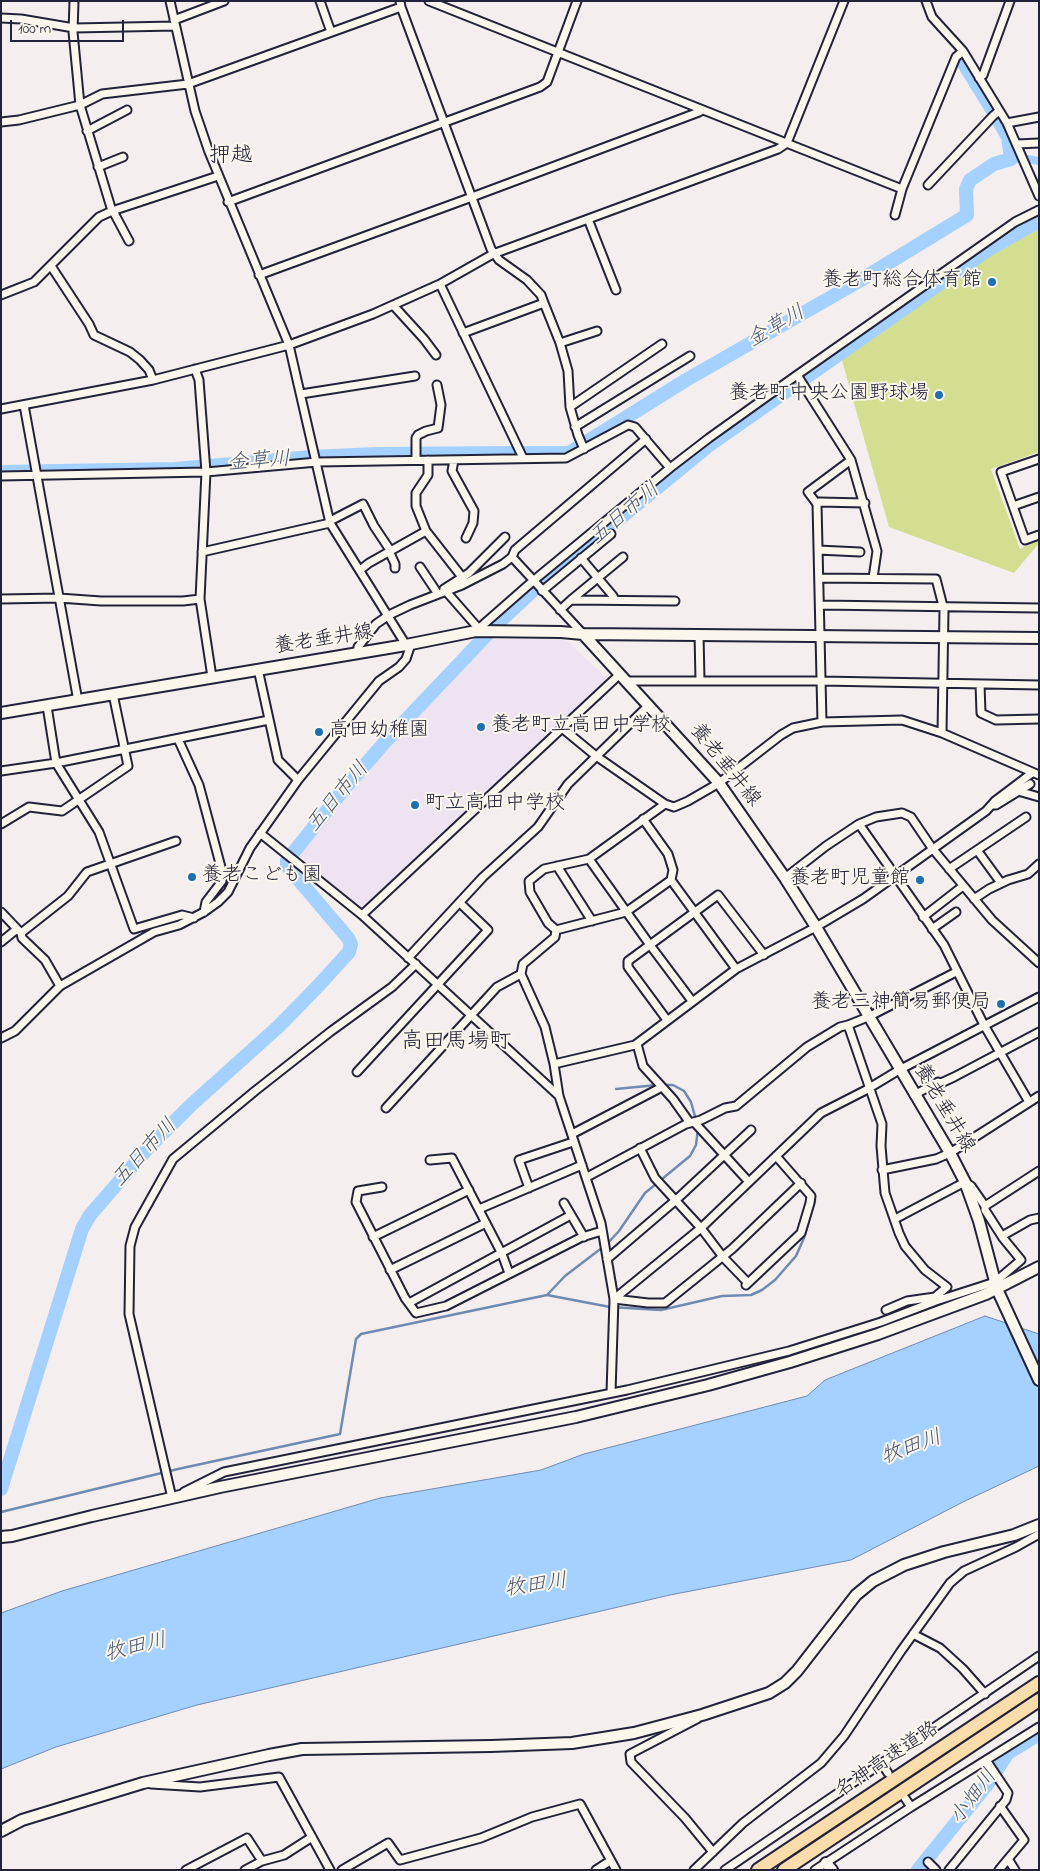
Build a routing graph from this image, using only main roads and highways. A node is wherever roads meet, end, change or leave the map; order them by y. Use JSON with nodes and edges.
{"nodes":[{"id":1,"x":1039,"y":1683,"type":"edge"},
{"id":2,"x":1039,"y":1700,"type":"edge"},
{"id":3,"x":758,"y":1870,"type":"edge"},
{"id":4,"x":784,"y":1870,"type":"edge"}],
"edges":[{"from":1,"to":3,"type":"highway","name":"名神高速道路"},
{"from":2,"to":4,"type":"highway","name":"名神高速道路"}]}
